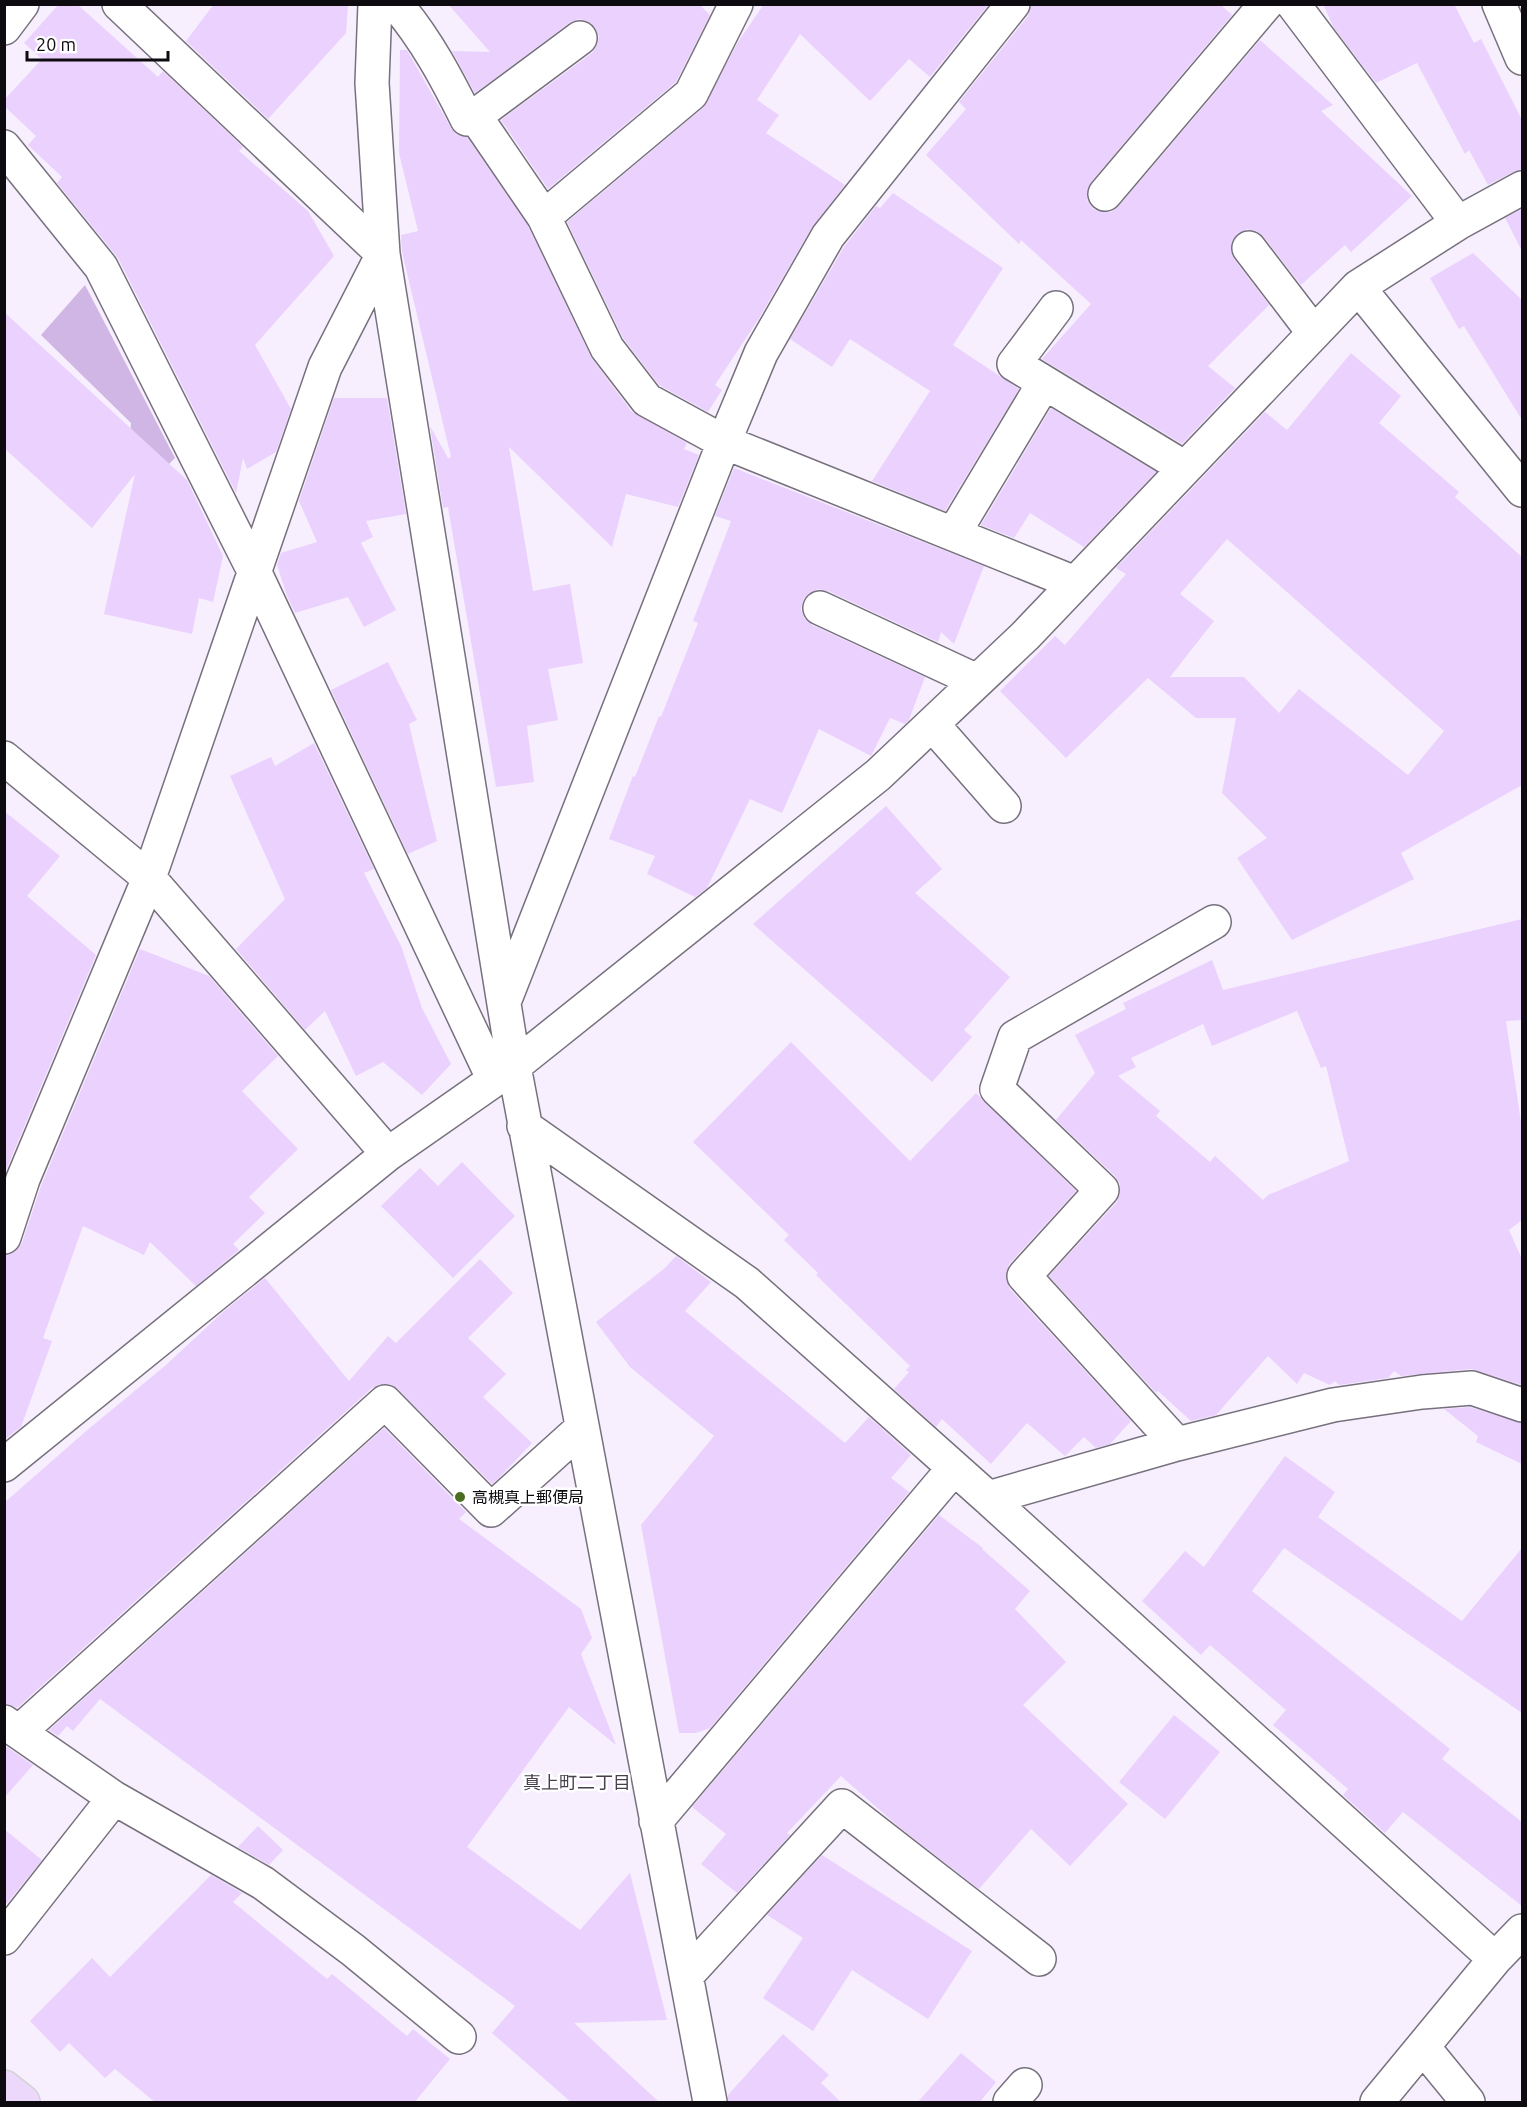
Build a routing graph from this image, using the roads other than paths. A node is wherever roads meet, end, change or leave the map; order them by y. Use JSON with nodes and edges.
{"nodes":[{"id":1,"x":22,"y":4,"type":"edge"},
{"id":2,"x":119,"y":4,"type":"edge"},
{"id":3,"x":375,"y":4,"type":"edge"},
{"id":4,"x":396,"y":4,"type":"edge"},
{"id":5,"x":736,"y":4,"type":"edge"},
{"id":6,"x":1012,"y":4,"type":"edge"},
{"id":7,"x":1266,"y":4,"type":"edge"},
{"id":8,"x":1293,"y":4,"type":"edge"},
{"id":9,"x":1499,"y":4,"type":"edge"},
{"id":10,"x":4,"y":28,"type":"edge"},
{"id":11,"x":580,"y":38,"type":"dead end"},
{"id":12,"x":1522,"y":58,"type":"edge"},
{"id":13,"x":475,"y":116,"type":"junction"},
{"id":14,"x":4,"y":147,"type":"edge"},
{"id":15,"x":1522,"y":188,"type":"edge"},
{"id":16,"x":1105,"y":194,"type":"dead end"},
{"id":17,"x":544,"y":217,"type":"junction"},
{"id":18,"x":1458,"y":223,"type":"junction"},
{"id":19,"x":1249,"y":248,"type":"dead end"},
{"id":20,"x":383,"y":254,"type":"junction"},
{"id":21,"x":1358,"y":287,"type":"junction"},
{"id":22,"x":1056,"y":308,"type":"dead end"},
{"id":23,"x":1314,"y":333,"type":"junction"},
{"id":24,"x":1044,"y":383,"type":"junction"},
{"id":25,"x":724,"y":442,"type":"junction"},
{"id":26,"x":1185,"y":468,"type":"junction"},
{"id":27,"x":1522,"y":490,"type":"edge"},
{"id":28,"x":954,"y":533,"type":"junction"},
{"id":29,"x":255,"y":573,"type":"junction"},
{"id":30,"x":1075,"y":583,"type":"junction"},
{"id":31,"x":820,"y":608,"type":"dead end"},
{"id":32,"x":977,"y":681,"type":"junction"},
{"id":33,"x":932,"y":724,"type":"junction"},
{"id":34,"x":4,"y":758,"type":"edge"},
{"id":35,"x":1004,"y":806,"type":"dead end"},
{"id":36,"x":149,"y":878,"type":"junction"},
{"id":37,"x":1214,"y":922,"type":"dead end"},
{"id":38,"x":504,"y":1004,"type":"junction"},
{"id":39,"x":504,"y":1073,"type":"junction"},
{"id":40,"x":524,"y":1126,"type":"junction"},
{"id":41,"x":388,"y":1154,"type":"junction"},
{"id":42,"x":4,"y":1237,"type":"edge"},
{"id":43,"x":1522,"y":1405,"type":"edge"},
{"id":44,"x":582,"y":1428,"type":"junction"},
{"id":45,"x":1178,"y":1444,"type":"junction"},
{"id":46,"x":4,"y":1465,"type":"edge"},
{"id":47,"x":954,"y":1468,"type":"junction"},
{"id":48,"x":988,"y":1498,"type":"junction"},
{"id":49,"x":12,"y":1727,"type":"edge"},
{"id":50,"x":114,"y":1798,"type":"junction"},
{"id":51,"x":656,"y":1821,"type":"junction"},
{"id":52,"x":1522,"y":1931,"type":"edge"},
{"id":53,"x":4,"y":1938,"type":"edge"},
{"id":54,"x":1039,"y":1959,"type":"dead end"},
{"id":55,"x":1495,"y":1959,"type":"junction"},
{"id":56,"x":686,"y":1976,"type":"junction"},
{"id":57,"x":459,"y":2037,"type":"dead end"},
{"id":58,"x":1423,"y":2047,"type":"junction"},
{"id":59,"x":4,"y":2087,"type":"edge"},
{"id":60,"x":23,"y":2103,"type":"edge"},
{"id":61,"x":710,"y":2103,"type":"edge"},
{"id":62,"x":1377,"y":2103,"type":"edge"},
{"id":63,"x":1468,"y":2103,"type":"edge"}],
"edges":[{"from":1,"to":10,"type":"street"},
{"from":2,"to":20,"type":"street"},
{"from":3,"to":20,"type":"street"},
{"from":4,"to":13,"type":"street"},
{"from":5,"to":17,"type":"street"},
{"from":6,"to":25,"type":"street"},
{"from":7,"to":16,"type":"street"},
{"from":8,"to":18,"type":"street"},
{"from":9,"to":12,"type":"street"},
{"from":11,"to":13,"type":"street"},
{"from":13,"to":17,"type":"street"},
{"from":14,"to":29,"type":"street"},
{"from":15,"to":18,"type":"street"},
{"from":17,"to":25,"type":"street"},
{"from":18,"to":21,"type":"street"},
{"from":19,"to":23,"type":"street"},
{"from":20,"to":29,"type":"street"},
{"from":20,"to":38,"type":"street"},
{"from":21,"to":23,"type":"street"},
{"from":21,"to":27,"type":"street"},
{"from":22,"to":24,"type":"street"},
{"from":23,"to":26,"type":"street"},
{"from":24,"to":26,"type":"street"},
{"from":24,"to":28,"type":"street"},
{"from":25,"to":28,"type":"street"},
{"from":25,"to":38,"type":"street"},
{"from":26,"to":30,"type":"street"},
{"from":28,"to":30,"type":"street"},
{"from":29,"to":36,"type":"street"},
{"from":29,"to":39,"type":"street"},
{"from":30,"to":32,"type":"street"},
{"from":31,"to":32,"type":"street"},
{"from":32,"to":33,"type":"street"},
{"from":33,"to":35,"type":"street"},
{"from":33,"to":39,"type":"street"},
{"from":34,"to":36,"type":"street"},
{"from":36,"to":41,"type":"street"},
{"from":36,"to":42,"type":"street"},
{"from":37,"to":45,"type":"street"},
{"from":38,"to":39,"type":"street"},
{"from":39,"to":40,"type":"street"},
{"from":39,"to":41,"type":"street"},
{"from":40,"to":44,"type":"street"},
{"from":40,"to":47,"type":"street"},
{"from":41,"to":46,"type":"street"},
{"from":43,"to":45,"type":"street"},
{"from":44,"to":49,"type":"street"},
{"from":44,"to":51,"type":"street"},
{"from":45,"to":48,"type":"street"},
{"from":47,"to":48,"type":"street"},
{"from":47,"to":51,"type":"street"},
{"from":48,"to":55,"type":"street"},
{"from":49,"to":50,"type":"street"},
{"from":50,"to":53,"type":"street"},
{"from":50,"to":57,"type":"street"},
{"from":51,"to":56,"type":"street"},
{"from":52,"to":55,"type":"street"},
{"from":54,"to":56,"type":"street"},
{"from":55,"to":58,"type":"street"},
{"from":56,"to":61,"type":"street"},
{"from":58,"to":62,"type":"street"},
{"from":58,"to":63,"type":"street"},
{"from":59,"to":60,"type":"main road"}]}
